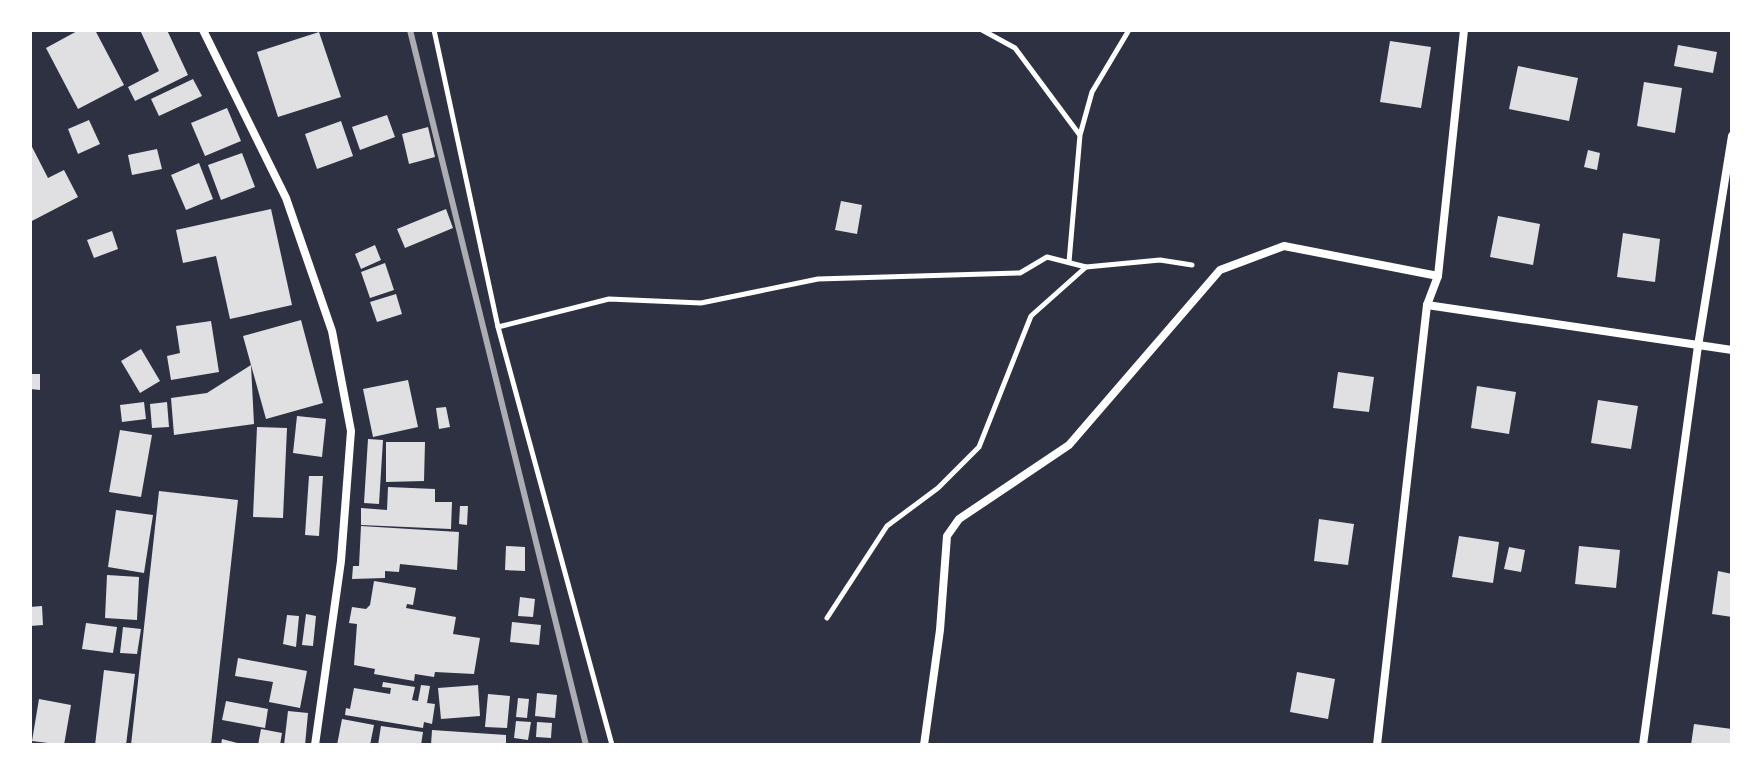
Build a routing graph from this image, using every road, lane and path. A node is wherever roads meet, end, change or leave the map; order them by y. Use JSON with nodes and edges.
{"nodes":[{"id":1,"x":203,"y":30,"type":"edge"},
{"id":2,"x":434,"y":30,"type":"edge"},
{"id":3,"x":982,"y":30,"type":"edge"},
{"id":4,"x":1129,"y":30,"type":"edge"},
{"id":5,"x":1464,"y":30,"type":"edge"},
{"id":6,"x":1080,"y":135,"type":"junction"},
{"id":7,"x":1732,"y":136,"type":"edge"},
{"id":8,"x":1069,"y":262,"type":"junction"},
{"id":9,"x":1086,"y":267,"type":"junction"},
{"id":10,"x":1220,"y":270,"type":"junction"},
{"id":11,"x":1438,"y":276,"type":"junction"},
{"id":12,"x":1427,"y":305,"type":"junction"},
{"id":13,"x":498,"y":327,"type":"junction"},
{"id":14,"x":1698,"y":346,"type":"junction"},
{"id":15,"x":1732,"y":350,"type":"edge"},
{"id":16,"x":827,"y":618,"type":"dead end"},
{"id":17,"x":315,"y":745,"type":"edge"},
{"id":18,"x":612,"y":745,"type":"edge"},
{"id":19,"x":924,"y":745,"type":"edge"},
{"id":20,"x":1377,"y":745,"type":"edge"},
{"id":21,"x":1643,"y":745,"type":"edge"}],
"edges":[{"from":1,"to":17,"type":"street"},
{"from":2,"to":13,"type":"path"},
{"from":3,"to":6,"type":"path"},
{"from":4,"to":6,"type":"path"},
{"from":5,"to":11,"type":"street"},
{"from":6,"to":8,"type":"path"},
{"from":7,"to":14,"type":"street"},
{"from":8,"to":9,"type":"path"},
{"from":8,"to":13,"type":"path"},
{"from":9,"to":10,"type":"path"},
{"from":9,"to":16,"type":"path"},
{"from":10,"to":11,"type":"street"},
{"from":10,"to":19,"type":"street"},
{"from":11,"to":12,"type":"street"},
{"from":12,"to":14,"type":"street"},
{"from":12,"to":20,"type":"street"},
{"from":13,"to":18,"type":"path"},
{"from":14,"to":15,"type":"street"},
{"from":14,"to":21,"type":"street"}]}
